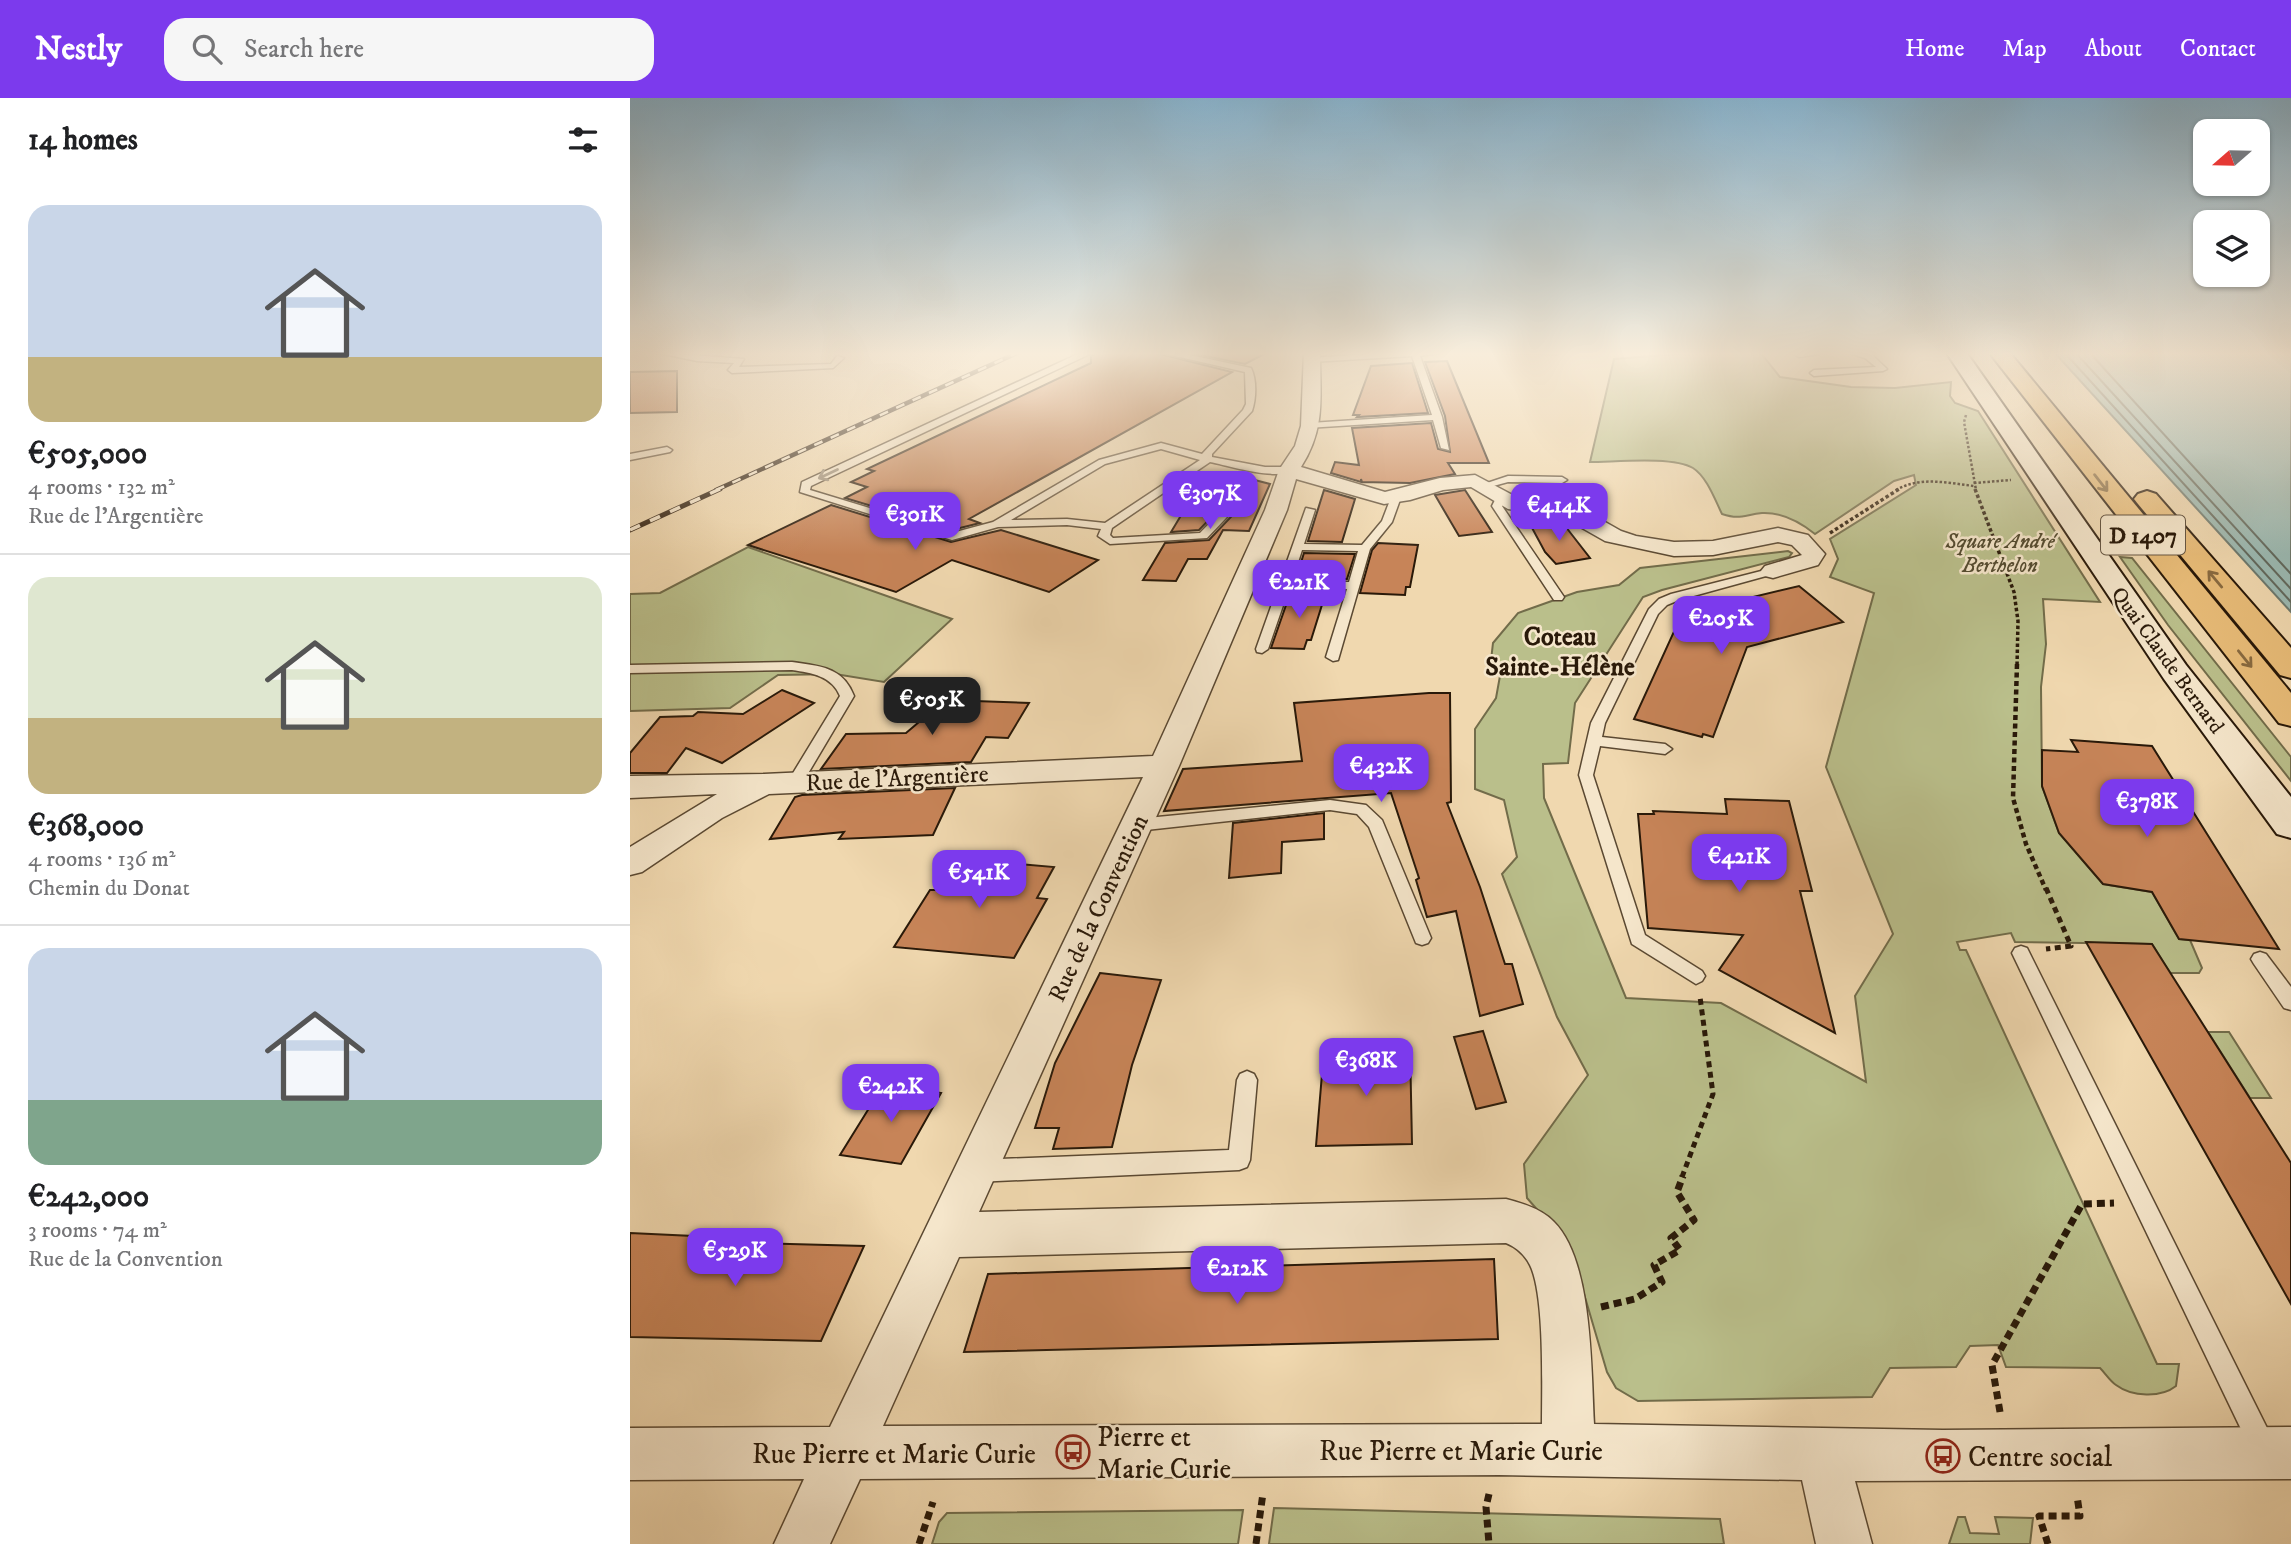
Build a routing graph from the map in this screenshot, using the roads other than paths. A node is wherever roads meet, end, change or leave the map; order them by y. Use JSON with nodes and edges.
{"nodes":[{"id":1,"x":945,"y":419,"type":"edge"},
{"id":2,"x":1239,"y":419,"type":"edge"},
{"id":3,"x":1310,"y":419,"type":"edge"},
{"id":4,"x":1402,"y":419,"type":"edge"},
{"id":5,"x":1438,"y":419,"type":"edge"},
{"id":6,"x":2002,"y":419,"type":"edge"},
{"id":7,"x":2052,"y":419,"type":"edge"},
{"id":8,"x":2081,"y":419,"type":"edge"},
{"id":9,"x":1310,"y":426,"type":"junction"},
{"id":10,"x":1446,"y":448,"type":"dead end"},
{"id":11,"x":667,"y":450,"type":"dead end"},
{"id":12,"x":630,"y":457,"type":"edge"},
{"id":13,"x":1208,"y":459,"type":"junction"},
{"id":14,"x":1289,"y":470,"type":"junction"},
{"id":15,"x":1176,"y":480,"type":"junction"},
{"id":16,"x":1562,"y":480,"type":"dead end"},
{"id":17,"x":1494,"y":491,"type":"junction"},
{"id":18,"x":1396,"y":497,"type":"junction"},
{"id":19,"x":1310,"y":510,"type":"dead end"},
{"id":20,"x":997,"y":524,"type":"junction"},
{"id":21,"x":1107,"y":526,"type":"junction"},
{"id":22,"x":1297,"y":547,"type":"junction"},
{"id":23,"x":1365,"y":548,"type":"junction"},
{"id":24,"x":1773,"y":571,"type":"joint"},
{"id":25,"x":1285,"y":583,"type":"junction"},
{"id":26,"x":1354,"y":586,"type":"junction"},
{"id":27,"x":1558,"y":597,"type":"dead end"},
{"id":28,"x":1262,"y":649,"type":"dead end"},
{"id":29,"x":1333,"y":657,"type":"dead end"},
{"id":30,"x":2291,"y":668,"type":"edge"},
{"id":31,"x":630,"y":669,"type":"edge"},
{"id":32,"x":2291,"y":715,"type":"edge"},
{"id":33,"x":1594,"y":741,"type":"junction"},
{"id":34,"x":1665,"y":749,"type":"dead end"},
{"id":35,"x":1164,"y":766,"type":"junction"},
{"id":36,"x":795,"y":783,"type":"junction"},
{"id":37,"x":764,"y":784,"type":"junction"},
{"id":38,"x":630,"y":787,"type":"edge"},
{"id":39,"x":2291,"y":824,"type":"edge"},
{"id":40,"x":1137,"y":825,"type":"junction"},
{"id":41,"x":630,"y":863,"type":"edge"},
{"id":42,"x":1422,"y":937,"type":"dead end"},
{"id":43,"x":2021,"y":953,"type":"road end"},
{"id":44,"x":2260,"y":960,"type":"dead end"},
{"id":45,"x":1696,"y":976,"type":"dead end"},
{"id":46,"x":2291,"y":1002,"type":"edge"},
{"id":47,"x":1247,"y":1080,"type":"dead end"},
{"id":48,"x":976,"y":1171,"type":"junction"},
{"id":49,"x":946,"y":1234,"type":"junction"},
{"id":50,"x":1569,"y":1450,"type":"junction"},
{"id":51,"x":844,"y":1453,"type":"junction"},
{"id":52,"x":2278,"y":1453,"type":"edge"},
{"id":53,"x":630,"y":1454,"type":"edge"},
{"id":54,"x":1822,"y":1454,"type":"junction"},
{"id":55,"x":802,"y":1544,"type":"edge"},
{"id":56,"x":1844,"y":1544,"type":"edge"}],
"edges":[{"from":1,"to":20,"type":"lane","one_way":true},
{"from":2,"to":13,"type":"lane"},
{"from":3,"to":9,"type":"street","name":"Rue de la Convention"},
{"from":4,"to":9,"type":"lane"},
{"from":5,"to":10,"type":"lane"},
{"from":6,"to":39,"type":"main road","name":"Quai Claude Bernard"},
{"from":7,"to":32,"type":"highway","number":"D 1407","one_way":true},
{"from":30,"to":8,"type":"highway","number":"D 1407","one_way":true},
{"from":9,"to":14,"type":"street","name":"Rue de la Convention"},
{"from":11,"to":12,"type":"lane"},
{"from":13,"to":14,"type":"lane"},
{"from":13,"to":15,"type":"lane"},
{"from":13,"to":20,"type":"lane"},
{"from":14,"to":18,"type":"street"},
{"from":14,"to":35,"type":"street","name":"Rue de la Convention"},
{"from":15,"to":21,"type":"lane"},
{"from":15,"to":21,"type":"lane"},
{"from":16,"to":17,"type":"lane"},
{"from":17,"to":18,"type":"street"},
{"from":17,"to":24,"type":"street"},
{"from":17,"to":27,"type":"lane"},
{"from":18,"to":23,"type":"lane"},
{"from":19,"to":22,"type":"lane"},
{"from":20,"to":21,"type":"lane"},
{"from":22,"to":23,"type":"lane"},
{"from":22,"to":25,"type":"lane"},
{"from":23,"to":26,"type":"lane"},
{"from":24,"to":33,"type":"lane"},
{"from":25,"to":26,"type":"lane"},
{"from":25,"to":28,"type":"lane"},
{"from":26,"to":29,"type":"lane"},
{"from":31,"to":36,"type":"lane"},
{"from":33,"to":34,"type":"lane"},
{"from":33,"to":45,"type":"lane"},
{"from":35,"to":36,"type":"street","name":"Rue de l'Argentière"},
{"from":35,"to":40,"type":"street","name":"Rue de la Convention"},
{"from":36,"to":37,"type":"street","name":"Rue de l'Argentière"},
{"from":37,"to":38,"type":"street","name":"Rue de l'Argentière"},
{"from":37,"to":41,"type":"street"},
{"from":40,"to":42,"type":"lane"},
{"from":40,"to":48,"type":"street","name":"Rue de la Convention"},
{"from":43,"to":52,"type":"lane"},
{"from":44,"to":46,"type":"lane"},
{"from":47,"to":48,"type":"lane"},
{"from":48,"to":49,"type":"street","name":"Rue de la Convention"},
{"from":49,"to":50,"type":"street"},
{"from":49,"to":51,"type":"street","name":"Rue de la Convention"},
{"from":50,"to":51,"type":"street","name":"Rue Pierre et Marie Curie"},
{"from":50,"to":54,"type":"street","name":"Rue Pierre et Marie Curie"},
{"from":51,"to":53,"type":"street","name":"Rue Pierre et Marie Curie"},
{"from":51,"to":55,"type":"street","name":"Rue de la Convention"},
{"from":52,"to":54,"type":"street","name":"Rue Pierre et Marie Curie"},
{"from":54,"to":56,"type":"street"}]}
